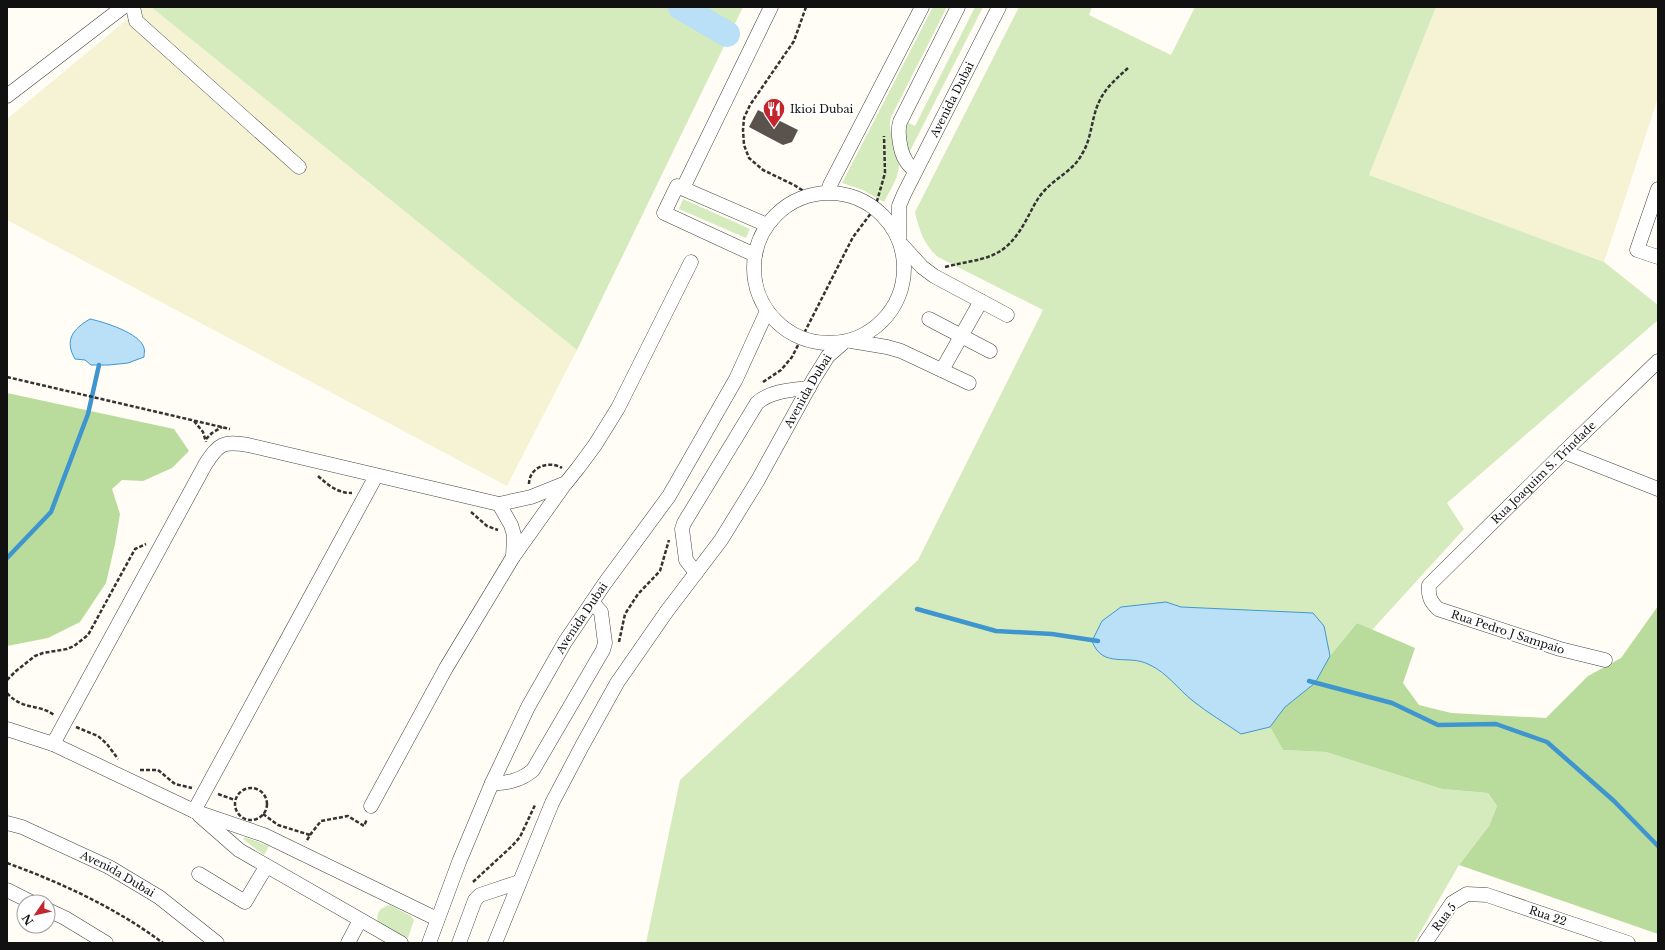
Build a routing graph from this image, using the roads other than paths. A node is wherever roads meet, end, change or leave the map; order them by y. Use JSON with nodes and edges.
{"nodes":[{"id":1,"x":123,"y":7,"type":"edge"},
{"id":2,"x":133,"y":7,"type":"edge"},
{"id":3,"x":771,"y":7,"type":"edge"},
{"id":4,"x":922,"y":7,"type":"edge"},
{"id":5,"x":958,"y":7,"type":"edge"},
{"id":6,"x":999,"y":7,"type":"edge"},
{"id":7,"x":7,"y":96,"type":"edge"},
{"id":8,"x":299,"y":167,"type":"dead end"},
{"id":9,"x":915,"y":171,"type":"junction"},
{"id":10,"x":683,"y":188,"type":"junction"},
{"id":11,"x":1658,"y":189,"type":"edge"},
{"id":12,"x":828,"y":192,"type":"junction"},
{"id":13,"x":767,"y":225,"type":"junction"},
{"id":14,"x":899,"y":241,"type":"junction"},
{"id":15,"x":755,"y":255,"type":"junction"},
{"id":16,"x":1658,"y":257,"type":"edge"},
{"id":17,"x":691,"y":262,"type":"dead end"},
{"id":18,"x":981,"y":300,"type":"junction"},
{"id":19,"x":768,"y":311,"type":"junction"},
{"id":20,"x":1007,"y":315,"type":"dead end"},
{"id":21,"x":929,"y":319,"type":"dead end"},
{"id":22,"x":961,"y":336,"type":"junction"},
{"id":23,"x":847,"y":342,"type":"junction"},
{"id":24,"x":990,"y":351,"type":"dead end"},
{"id":25,"x":1658,"y":362,"type":"edge"},
{"id":26,"x":942,"y":370,"type":"junction"},
{"id":27,"x":969,"y":383,"type":"dead end"},
{"id":28,"x":809,"y":388,"type":"junction"},
{"id":29,"x":1564,"y":452,"type":"junction"},
{"id":30,"x":376,"y":476,"type":"junction"},
{"id":31,"x":569,"y":480,"type":"junction"},
{"id":32,"x":1658,"y":489,"type":"edge"},
{"id":33,"x":499,"y":504,"type":"junction"},
{"id":34,"x":513,"y":557,"type":"junction"},
{"id":35,"x":696,"y":573,"type":"junction"},
{"id":36,"x":1429,"y":585,"type":"joint"},
{"id":37,"x":592,"y":602,"type":"junction"},
{"id":38,"x":1605,"y":660,"type":"dead end"},
{"id":39,"x":7,"y":729,"type":"edge"},
{"id":40,"x":53,"y":744,"type":"junction"},
{"id":41,"x":492,"y":783,"type":"junction"},
{"id":42,"x":371,"y":806,"type":"road end"},
{"id":43,"x":194,"y":811,"type":"junction"},
{"id":44,"x":7,"y":823,"type":"edge"},
{"id":45,"x":266,"y":867,"type":"junction"},
{"id":46,"x":199,"y":874,"type":"dead end"},
{"id":47,"x":519,"y":882,"type":"junction"},
{"id":48,"x":7,"y":890,"type":"edge"},
{"id":49,"x":16,"y":894,"type":"edge"},
{"id":50,"x":1467,"y":894,"type":"joint"},
{"id":51,"x":56,"y":914,"type":"edge"},
{"id":52,"x":360,"y":920,"type":"junction"},
{"id":53,"x":437,"y":920,"type":"junction"},
{"id":54,"x":106,"y":943,"type":"edge"},
{"id":55,"x":216,"y":943,"type":"edge"},
{"id":56,"x":348,"y":943,"type":"edge"},
{"id":57,"x":401,"y":943,"type":"edge"},
{"id":58,"x":429,"y":943,"type":"edge"},
{"id":59,"x":459,"y":943,"type":"edge"},
{"id":60,"x":495,"y":943,"type":"edge"},
{"id":61,"x":1426,"y":943,"type":"edge"},
{"id":62,"x":1628,"y":943,"type":"edge"}],
"edges":[{"from":1,"to":7,"type":"street"},
{"from":2,"to":8,"type":"street"},
{"from":3,"to":10,"type":"street"},
{"from":4,"to":12,"type":"street"},
{"from":5,"to":9,"type":"street"},
{"from":6,"to":9,"type":"street","name":"Avenida Dubai"},
{"from":9,"to":14,"type":"street","name":"Avenida Dubai"},
{"from":10,"to":13,"type":"street"},
{"from":10,"to":15,"type":"street"},
{"from":11,"to":16,"type":"street"},
{"from":12,"to":13,"type":"street","name":"Avenida Dubai"},
{"from":12,"to":14,"type":"street","name":"Avenida Dubai"},
{"from":13,"to":15,"type":"street","name":"Avenida Dubai"},
{"from":14,"to":18,"type":"street"},
{"from":14,"to":23,"type":"street","name":"Avenida Dubai"},
{"from":15,"to":19,"type":"street","name":"Avenida Dubai"},
{"from":17,"to":31,"type":"street"},
{"from":18,"to":20,"type":"street"},
{"from":18,"to":22,"type":"street"},
{"from":19,"to":23,"type":"street","name":"Avenida Dubai"},
{"from":19,"to":37,"type":"street","name":"Avenida Dubai"},
{"from":21,"to":22,"type":"street"},
{"from":22,"to":24,"type":"street"},
{"from":22,"to":26,"type":"street"},
{"from":23,"to":26,"type":"street"},
{"from":23,"to":28,"type":"street","name":"Avenida Dubai"},
{"from":25,"to":29,"type":"street","name":"Rua Joaquim S. Trindade"},
{"from":26,"to":27,"type":"street"},
{"from":28,"to":35,"type":"street","name":"Avenida Dubai"},
{"from":28,"to":35,"type":"street"},
{"from":29,"to":32,"type":"street"},
{"from":29,"to":36,"type":"street","name":"Rua Joaquim S. Trindade"},
{"from":30,"to":33,"type":"street"},
{"from":30,"to":40,"type":"street"},
{"from":30,"to":43,"type":"street"},
{"from":31,"to":33,"type":"street"},
{"from":31,"to":34,"type":"street"},
{"from":33,"to":34,"type":"street"},
{"from":34,"to":42,"type":"street"},
{"from":35,"to":47,"type":"street","name":"Avenida Dubai"},
{"from":36,"to":38,"type":"street","name":"Rua Pedro J Sampaio"},
{"from":37,"to":41,"type":"street","name":"Avenida Dubai"},
{"from":37,"to":41,"type":"street"},
{"from":39,"to":40,"type":"street"},
{"from":40,"to":43,"type":"street"},
{"from":41,"to":53,"type":"street","name":"Avenida Dubai"},
{"from":43,"to":45,"type":"street"},
{"from":43,"to":53,"type":"street"},
{"from":44,"to":55,"type":"street","name":"Avenida Dubai"},
{"from":45,"to":46,"type":"street"},
{"from":45,"to":52,"type":"street"},
{"from":47,"to":59,"type":"street"},
{"from":47,"to":60,"type":"street","name":"Avenida Dubai"},
{"from":48,"to":49,"type":"street"},
{"from":50,"to":61,"type":"street","name":"Rua 5"},
{"from":50,"to":62,"type":"street","name":"Rua 22"},
{"from":51,"to":54,"type":"street"},
{"from":52,"to":56,"type":"street"},
{"from":52,"to":57,"type":"street"},
{"from":53,"to":58,"type":"street","name":"Avenida Dubai"}]}
